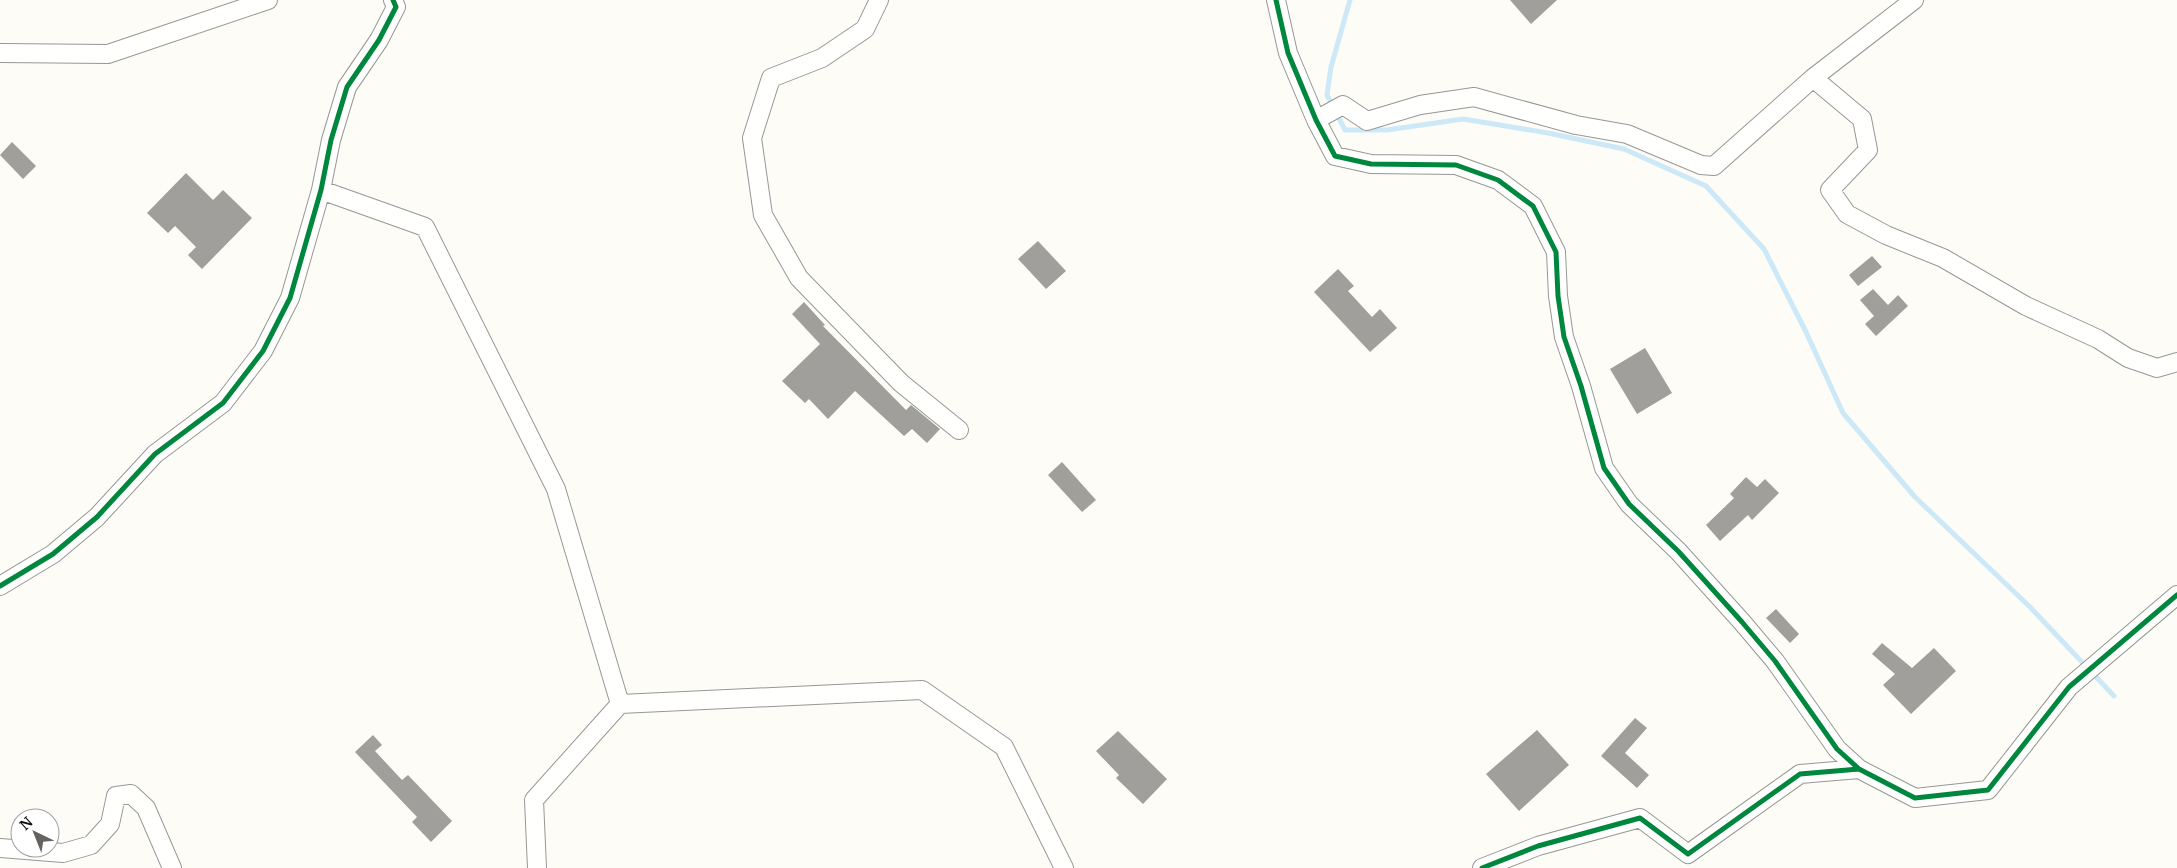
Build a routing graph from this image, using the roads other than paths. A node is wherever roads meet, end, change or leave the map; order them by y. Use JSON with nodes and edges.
{"nodes":[{"id":1,"x":268,"y":0,"type":"edge"},
{"id":2,"x":393,"y":0,"type":"edge"},
{"id":3,"x":879,"y":0,"type":"edge"},
{"id":4,"x":1276,"y":0,"type":"edge"},
{"id":5,"x":1914,"y":0,"type":"edge"},
{"id":6,"x":0,"y":54,"type":"edge"},
{"id":7,"x":1813,"y":78,"type":"junction"},
{"id":8,"x":1316,"y":120,"type":"junction"},
{"id":9,"x":321,"y":190,"type":"junction"},
{"id":10,"x":2177,"y":362,"type":"edge"},
{"id":11,"x":959,"y":430,"type":"dead end"},
{"id":12,"x":0,"y":586,"type":"edge"},
{"id":13,"x":2177,"y":595,"type":"edge"},
{"id":14,"x":620,"y":704,"type":"junction"},
{"id":15,"x":1859,"y":769,"type":"junction"},
{"id":16,"x":0,"y":848,"type":"edge"},
{"id":17,"x":172,"y":868,"type":"edge"},
{"id":18,"x":537,"y":868,"type":"edge"},
{"id":19,"x":1064,"y":868,"type":"edge"},
{"id":20,"x":1482,"y":868,"type":"edge"}],
"edges":[{"from":1,"to":6,"type":"street"},
{"from":2,"to":9,"type":"street"},
{"from":3,"to":11,"type":"street"},
{"from":4,"to":8,"type":"street"},
{"from":5,"to":7,"type":"street"},
{"from":7,"to":8,"type":"street"},
{"from":7,"to":10,"type":"street"},
{"from":8,"to":15,"type":"street"},
{"from":9,"to":12,"type":"street"},
{"from":9,"to":14,"type":"street"},
{"from":13,"to":15,"type":"street"},
{"from":14,"to":18,"type":"street"},
{"from":14,"to":19,"type":"street"},
{"from":15,"to":20,"type":"street"},
{"from":16,"to":17,"type":"street"}]}
